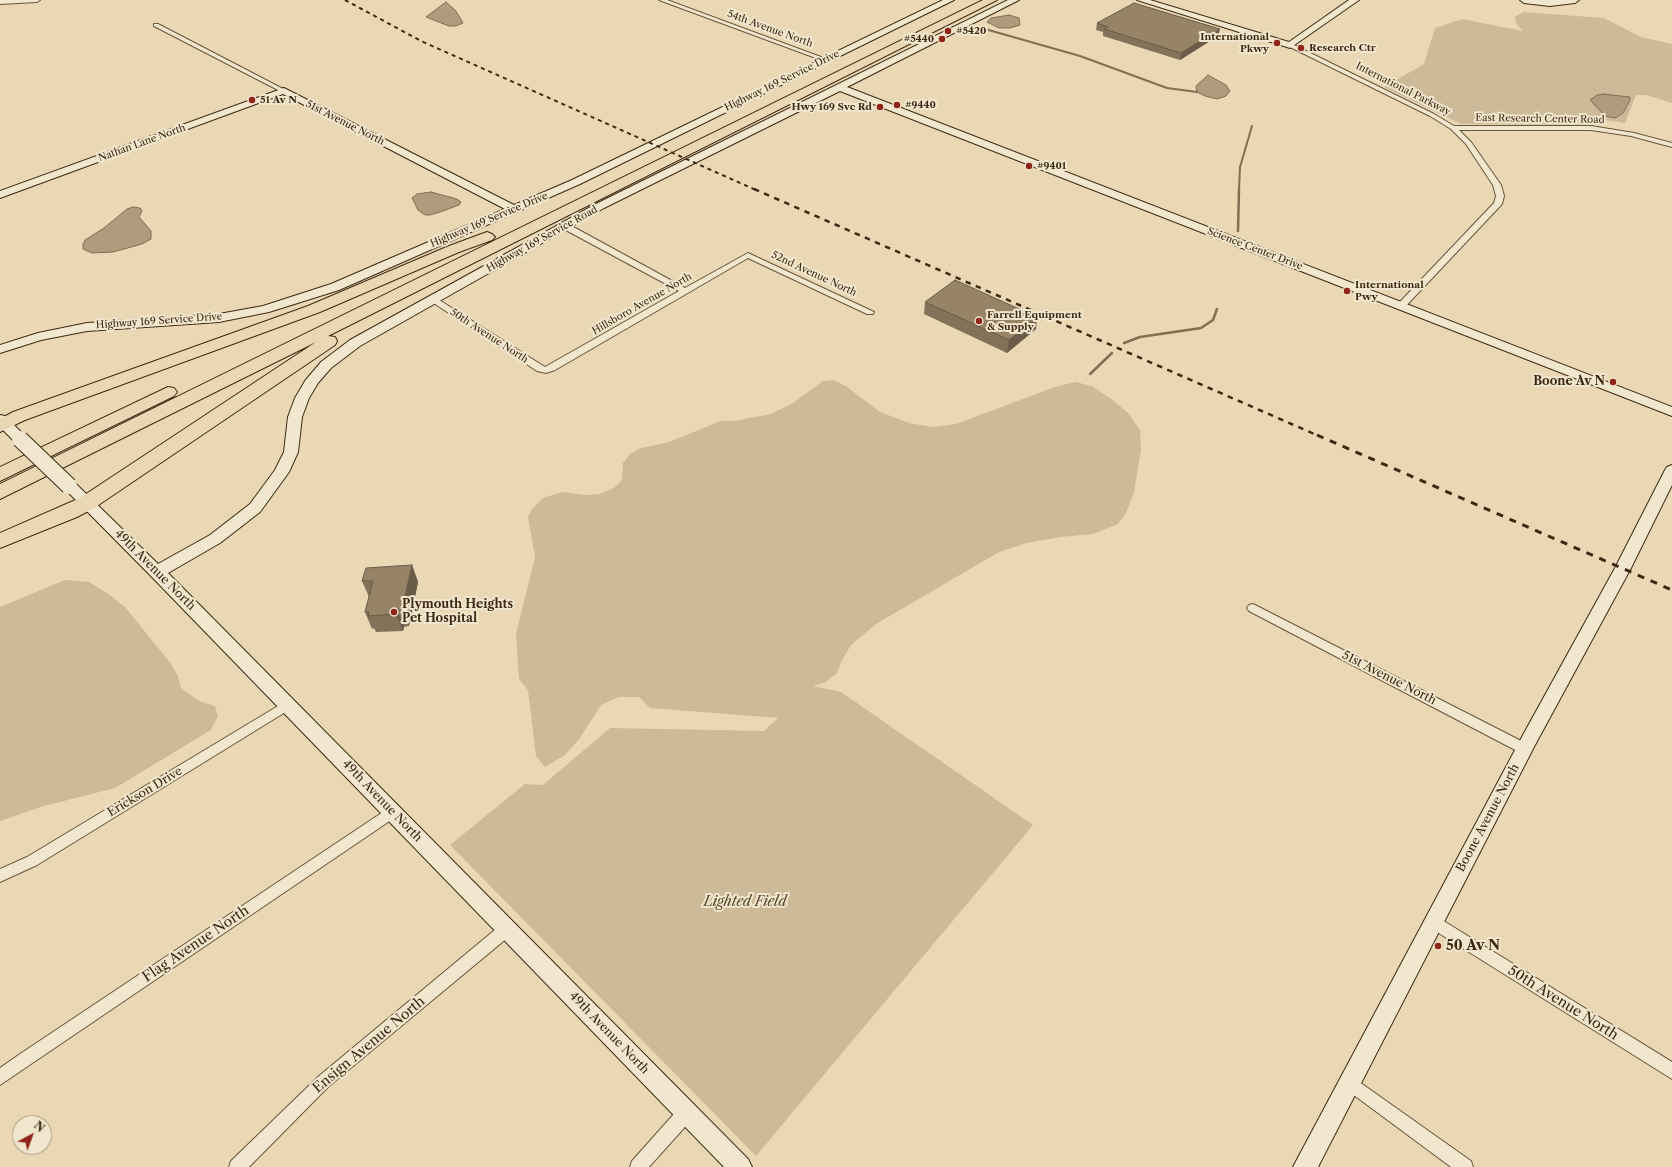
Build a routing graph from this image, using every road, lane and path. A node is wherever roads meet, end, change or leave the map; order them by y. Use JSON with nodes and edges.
{"nodes":[{"id":1,"x":37,"y":0,"type":"edge"},
{"id":2,"x":662,"y":0,"type":"edge"},
{"id":3,"x":950,"y":0,"type":"edge"},
{"id":4,"x":972,"y":0,"type":"edge"},
{"id":5,"x":992,"y":0,"type":"edge"},
{"id":6,"x":1015,"y":0,"type":"edge"},
{"id":7,"x":1141,"y":0,"type":"edge"},
{"id":8,"x":1355,"y":0,"type":"edge"},
{"id":9,"x":1524,"y":0,"type":"edge"},
{"id":10,"x":1575,"y":0,"type":"edge"},
{"id":11,"x":0,"y":2,"type":"edge"},
{"id":12,"x":156,"y":25,"type":"dead end"},
{"id":13,"x":1290,"y":45,"type":"junction"},
{"id":14,"x":826,"y":60,"type":"junction"},
{"id":15,"x":839,"y":87,"type":"junction"},
{"id":16,"x":284,"y":91,"type":"junction"},
{"id":17,"x":1453,"y":128,"type":"junction"},
{"id":18,"x":1672,"y":145,"type":"edge"},
{"id":19,"x":0,"y":195,"type":"edge"},
{"id":20,"x":514,"y":209,"type":"junction"},
{"id":21,"x":565,"y":226,"type":"junction"},
{"id":22,"x":487,"y":237,"type":"junction"},
{"id":23,"x":477,"y":255,"type":"junction"},
{"id":24,"x":748,"y":255,"type":"joint"},
{"id":25,"x":685,"y":291,"type":"junction"},
{"id":26,"x":433,"y":300,"type":"junction"},
{"id":27,"x":1401,"y":306,"type":"junction"},
{"id":28,"x":870,"y":312,"type":"dead end"},
{"id":29,"x":0,"y":349,"type":"edge"},
{"id":30,"x":546,"y":370,"type":"joint"},
{"id":31,"x":1672,"y":412,"type":"edge"},
{"id":32,"x":2,"y":423,"type":"edge"},
{"id":33,"x":1672,"y":470,"type":"edge"},
{"id":34,"x":0,"y":475,"type":"edge"},
{"id":35,"x":0,"y":492,"type":"edge"},
{"id":36,"x":87,"y":503,"type":"junction"},
{"id":37,"x":0,"y":541,"type":"edge"},
{"id":38,"x":158,"y":572,"type":"junction"},
{"id":39,"x":1253,"y":608,"type":"dead end"},
{"id":40,"x":288,"y":705,"type":"junction"},
{"id":41,"x":1524,"y":749,"type":"junction"},
{"id":42,"x":392,"y":812,"type":"junction"},
{"id":43,"x":0,"y":876,"type":"edge"},
{"id":44,"x":1434,"y":922,"type":"junction"},
{"id":45,"x":507,"y":929,"type":"junction"},
{"id":46,"x":1672,"y":1071,"type":"edge"},
{"id":47,"x":0,"y":1077,"type":"edge"},
{"id":48,"x":1348,"y":1082,"type":"junction"},
{"id":49,"x":687,"y":1112,"type":"junction"},
{"id":50,"x":237,"y":1167,"type":"edge"},
{"id":51,"x":638,"y":1167,"type":"edge"},
{"id":52,"x":740,"y":1167,"type":"edge"},
{"id":53,"x":1305,"y":1167,"type":"edge"},
{"id":54,"x":1464,"y":1167,"type":"edge"}],
"edges":[{"from":1,"to":11,"type":"street"},
{"from":2,"to":14,"type":"street","name":"54th Avenue North"},
{"from":3,"to":14,"type":"street","name":"Highway 169 Service Drive"},
{"from":4,"to":22,"type":"highway"},
{"from":5,"to":23,"type":"highway"},
{"from":6,"to":15,"type":"street","name":"Highway 169 Service Road"},
{"from":7,"to":13,"type":"street"},
{"from":8,"to":13,"type":"street"},
{"from":9,"to":10,"type":"street"},
{"from":12,"to":16,"type":"street","name":"51st Avenue North"},
{"from":13,"to":17,"type":"street","name":"International Parkway"},
{"from":14,"to":20,"type":"street","name":"Highway 169 Service Drive"},
{"from":15,"to":21,"type":"street","name":"Highway 169 Service Road"},
{"from":15,"to":27,"type":"street","name":"Science Center Drive"},
{"from":16,"to":19,"type":"street","name":"Nathan Lane North"},
{"from":16,"to":20,"type":"street","name":"51st Avenue North"},
{"from":17,"to":18,"type":"street","name":"East Research Center Road"},
{"from":17,"to":27,"type":"street","name":"International Parkway"},
{"from":20,"to":29,"type":"street","name":"Highway 169 Service Drive"},
{"from":21,"to":25,"type":"street"},
{"from":21,"to":26,"type":"street","name":"Highway 169 Service Road"},
{"from":22,"to":32,"type":"highway"},
{"from":22,"to":34,"type":"highway"},
{"from":23,"to":35,"type":"highway"},
{"from":23,"to":36,"type":"highway"},
{"from":24,"to":25,"type":"street","name":"Hillsboro Avenue North"},
{"from":24,"to":28,"type":"street","name":"52nd Avenue North"},
{"from":25,"to":30,"type":"street","name":"Hillsboro Avenue North"},
{"from":26,"to":30,"type":"street","name":"50th Avenue North"},
{"from":26,"to":38,"type":"street","name":"Highway 169 Service Road"},
{"from":27,"to":31,"type":"street","name":"Science Center Drive"},
{"from":32,"to":36,"type":"street","name":"49th Avenue North","bridge":true},
{"from":33,"to":41,"type":"street","name":"Boone Avenue North"},
{"from":36,"to":37,"type":"highway"},
{"from":36,"to":38,"type":"street","name":"49th Avenue North"},
{"from":38,"to":40,"type":"street","name":"49th Avenue North"},
{"from":39,"to":41,"type":"street","name":"51st Avenue North"},
{"from":40,"to":42,"type":"street","name":"49th Avenue North"},
{"from":40,"to":43,"type":"street","name":"Erickson Drive"},
{"from":41,"to":44,"type":"street","name":"Boone Avenue North"},
{"from":42,"to":45,"type":"street","name":"49th Avenue North"},
{"from":42,"to":47,"type":"street","name":"Flag Avenue North"},
{"from":44,"to":46,"type":"street","name":"50th Avenue North"},
{"from":44,"to":48,"type":"street","name":"Boone Avenue North"},
{"from":45,"to":49,"type":"street","name":"49th Avenue North"},
{"from":45,"to":50,"type":"street","name":"Ensign Avenue North"},
{"from":48,"to":53,"type":"street","name":"Boone Avenue North"},
{"from":48,"to":54,"type":"street"},
{"from":49,"to":51,"type":"street"},
{"from":49,"to":52,"type":"street","name":"49th Avenue North"}]}
